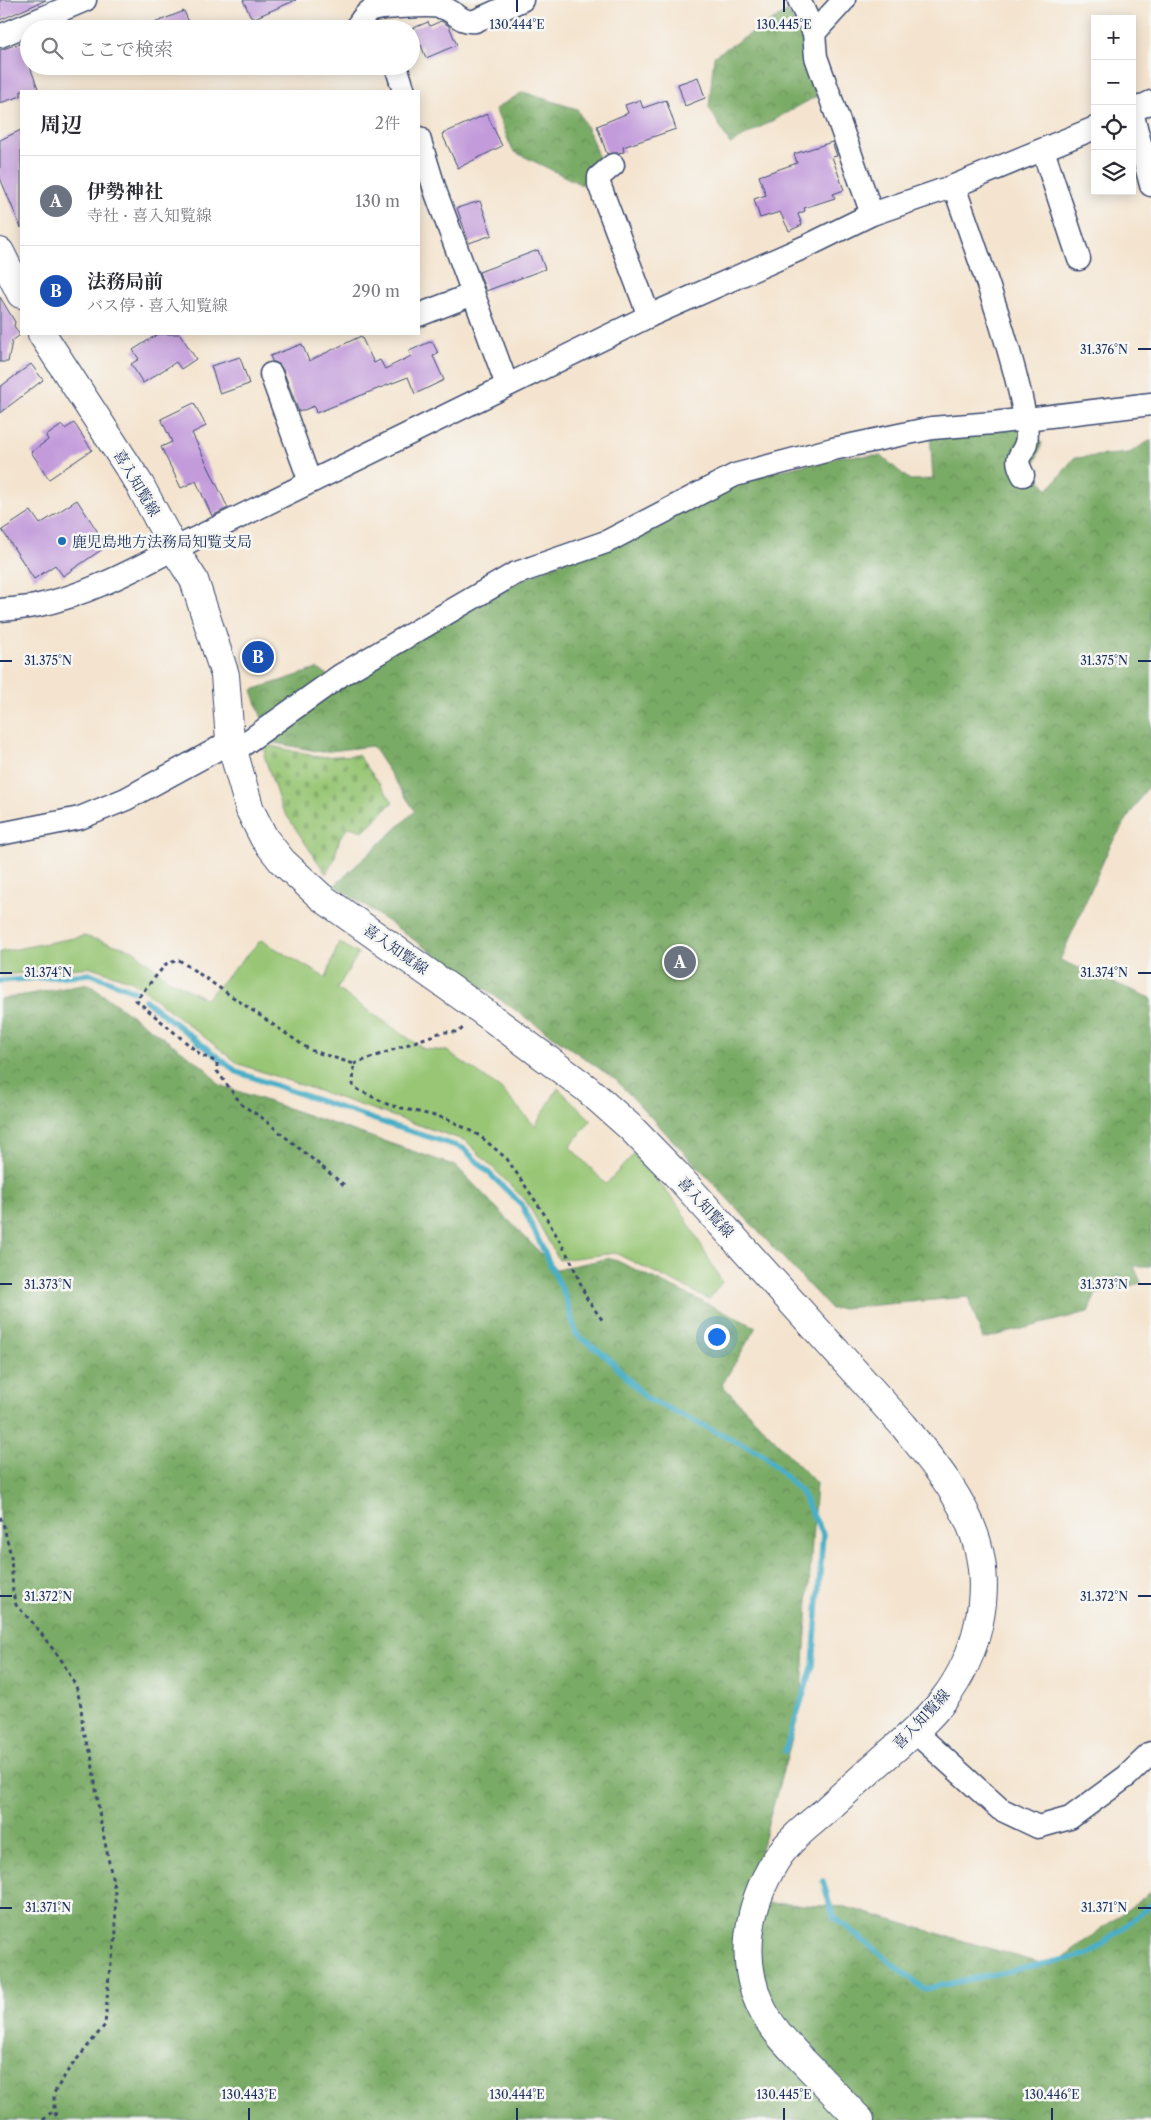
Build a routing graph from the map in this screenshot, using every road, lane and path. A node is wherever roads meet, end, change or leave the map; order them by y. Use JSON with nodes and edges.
{"nodes":[{"id":1,"x":85,"y":0,"type":"edge"},
{"id":2,"x":522,"y":0,"type":"edge"},
{"id":3,"x":799,"y":0,"type":"edge"},
{"id":4,"x":844,"y":0,"type":"edge"},
{"id":5,"x":383,"y":12,"type":"edge"},
{"id":6,"x":38,"y":20,"type":"edge"},
{"id":7,"x":362,"y":20,"type":"edge"},
{"id":8,"x":20,"y":28,"type":"edge"},
{"id":9,"x":814,"y":33,"type":"junction"},
{"id":10,"x":0,"y":36,"type":"edge"},
{"id":11,"x":399,"y":75,"type":"edge"},
{"id":12,"x":404,"y":90,"type":"edge"},
{"id":13,"x":1151,"y":102,"type":"edge"},
{"id":14,"x":1136,"y":109,"type":"edge"},
{"id":15,"x":1136,"y":127,"type":"edge"},
{"id":16,"x":1091,"y":130,"type":"edge"},
{"id":17,"x":420,"y":145,"type":"edge"},
{"id":18,"x":1043,"y":150,"type":"junction"},
{"id":19,"x":613,"y":165,"type":"dead end"},
{"id":20,"x":1151,"y":185,"type":"edge"},
{"id":21,"x":954,"y":186,"type":"junction"},
{"id":22,"x":427,"y":197,"type":"edge"},
{"id":23,"x":872,"y":214,"type":"junction"},
{"id":24,"x":9,"y":256,"type":"edge"},
{"id":25,"x":1079,"y":259,"type":"dead end"},
{"id":26,"x":20,"y":291,"type":"edge"},
{"id":27,"x":473,"y":294,"type":"junction"},
{"id":28,"x":420,"y":315,"type":"edge"},
{"id":29,"x":649,"y":316,"type":"junction"},
{"id":30,"x":43,"y":335,"type":"edge"},
{"id":31,"x":271,"y":374,"type":"dead end"},
{"id":32,"x":508,"y":385,"type":"junction"},
{"id":33,"x":1151,"y":404,"type":"edge"},
{"id":34,"x":1026,"y":418,"type":"junction"},
{"id":35,"x":1023,"y":475,"type":"dead end"},
{"id":36,"x":310,"y":482,"type":"junction"},
{"id":37,"x":174,"y":549,"type":"junction"},
{"id":38,"x":0,"y":610,"type":"edge"},
{"id":39,"x":232,"y":746,"type":"junction"},
{"id":40,"x":0,"y":834,"type":"edge"},
{"id":41,"x":481,"y":1010,"type":"junction"},
{"id":42,"x":354,"y":1064,"type":"junction"},
{"id":43,"x":344,"y":1185,"type":"dead end"},
{"id":44,"x":603,"y":1321,"type":"dead end"},
{"id":45,"x":0,"y":1517,"type":"edge"},
{"id":46,"x":914,"y":1731,"type":"junction"},
{"id":47,"x":1151,"y":1753,"type":"edge"},
{"id":48,"x":54,"y":2110,"type":"junction"},
{"id":49,"x":43,"y":2120,"type":"edge"},
{"id":50,"x":58,"y":2120,"type":"edge"},
{"id":51,"x":860,"y":2120,"type":"edge"}],
"edges":[{"from":1,"to":6,"type":"street"},
{"from":2,"to":5,"type":"street"},
{"from":3,"to":9,"type":"street"},
{"from":4,"to":9,"type":"street"},
{"from":5,"to":7,"type":"street"},
{"from":8,"to":10,"type":"street"},
{"from":9,"to":23,"type":"street"},
{"from":11,"to":12,"type":"street"},
{"from":13,"to":14,"type":"street"},
{"from":15,"to":20,"type":"street"},
{"from":16,"to":18,"type":"street"},
{"from":17,"to":22,"type":"street"},
{"from":18,"to":21,"type":"street"},
{"from":18,"to":25,"type":"street"},
{"from":19,"to":29,"type":"street"},
{"from":21,"to":23,"type":"street"},
{"from":21,"to":34,"type":"street"},
{"from":22,"to":27,"type":"street"},
{"from":23,"to":29,"type":"street"},
{"from":24,"to":26,"type":"main road"},
{"from":27,"to":28,"type":"street"},
{"from":27,"to":32,"type":"street"},
{"from":29,"to":32,"type":"street"},
{"from":30,"to":37,"type":"main road","name":"喜入知覧線"},
{"from":31,"to":36,"type":"street"},
{"from":32,"to":36,"type":"street"},
{"from":33,"to":34,"type":"street"},
{"from":34,"to":35,"type":"street"},
{"from":34,"to":39,"type":"street"},
{"from":36,"to":37,"type":"street"},
{"from":37,"to":38,"type":"street"},
{"from":37,"to":39,"type":"main road","name":"喜入知覧線"},
{"from":39,"to":40,"type":"street"},
{"from":39,"to":41,"type":"main road","name":"喜入知覧線"},
{"from":41,"to":42,"type":"path"},
{"from":41,"to":46,"type":"main road","name":"喜入知覧線"},
{"from":42,"to":43,"type":"path"},
{"from":42,"to":44,"type":"path"},
{"from":45,"to":48,"type":"path"},
{"from":46,"to":47,"type":"street"},
{"from":46,"to":51,"type":"main road","name":"喜入知覧線"},
{"from":48,"to":49,"type":"path"},
{"from":48,"to":50,"type":"path"}]}
